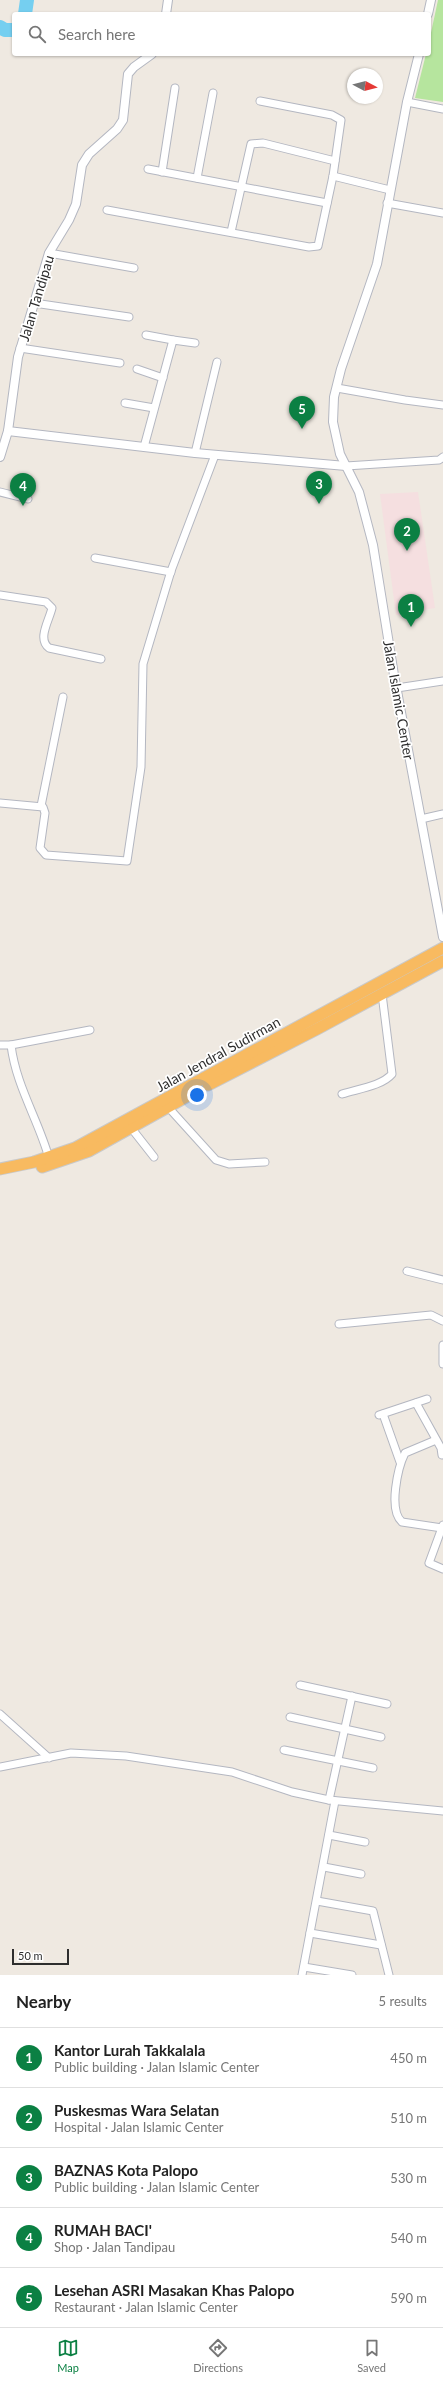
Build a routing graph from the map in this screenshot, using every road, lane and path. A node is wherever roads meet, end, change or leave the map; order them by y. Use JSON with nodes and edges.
{"nodes":[{"id":1,"x":168,"y":0,"type":"edge"},
{"id":2,"x":431,"y":0,"type":"edge"},
{"id":3,"x":166,"y":12,"type":"edge"},
{"id":4,"x":428,"y":12,"type":"edge"},
{"id":5,"x":149,"y":56,"type":"edge"},
{"id":6,"x":418,"y":56,"type":"edge"},
{"id":7,"x":176,"y":88,"type":"dead end"},
{"id":8,"x":213,"y":92,"type":"dead end"},
{"id":9,"x":260,"y":101,"type":"dead end"},
{"id":10,"x":407,"y":102,"type":"junction"},
{"id":11,"x":443,"y":109,"type":"edge"},
{"id":12,"x":335,"y":161,"type":"junction"},
{"id":13,"x":148,"y":169,"type":"dead end"},
{"id":14,"x":162,"y":172,"type":"junction"},
{"id":15,"x":333,"y":176,"type":"junction"},
{"id":16,"x":197,"y":178,"type":"junction"},
{"id":17,"x":240,"y":186,"type":"junction"},
{"id":18,"x":390,"y":190,"type":"junction"},
{"id":19,"x":327,"y":203,"type":"junction"},
{"id":20,"x":387,"y":203,"type":"junction"},
{"id":21,"x":107,"y":210,"type":"dead end"},
{"id":22,"x":443,"y":213,"type":"edge"},
{"id":23,"x":230,"y":232,"type":"junction"},
{"id":24,"x":49,"y":252,"type":"junction"},
{"id":25,"x":134,"y":268,"type":"dead end"},
{"id":26,"x":34,"y":303,"type":"junction"},
{"id":27,"x":129,"y":317,"type":"dead end"},
{"id":28,"x":146,"y":335,"type":"dead end"},
{"id":29,"x":172,"y":340,"type":"junction"},
{"id":30,"x":195,"y":343,"type":"dead end"},
{"id":31,"x":20,"y":348,"type":"junction"},
{"id":32,"x":217,"y":362,"type":"dead end"},
{"id":33,"x":120,"y":363,"type":"dead end"},
{"id":34,"x":137,"y":369,"type":"dead end"},
{"id":35,"x":163,"y":378,"type":"junction"},
{"id":36,"x":336,"y":388,"type":"junction"},
{"id":37,"x":126,"y":403,"type":"dead end"},
{"id":38,"x":443,"y":405,"type":"edge"},
{"id":39,"x":154,"y":408,"type":"junction"},
{"id":40,"x":8,"y":431,"type":"junction"},
{"id":41,"x":144,"y":447,"type":"junction"},
{"id":42,"x":195,"y":453,"type":"junction"},
{"id":43,"x":215,"y":455,"type":"junction"},
{"id":44,"x":0,"y":456,"type":"edge"},
{"id":45,"x":443,"y":456,"type":"edge"},
{"id":46,"x":346,"y":466,"type":"junction"},
{"id":47,"x":0,"y":492,"type":"edge"},
{"id":48,"x":28,"y":499,"type":"dead end"},
{"id":49,"x":95,"y":558,"type":"dead end"},
{"id":50,"x":171,"y":572,"type":"junction"},
{"id":51,"x":0,"y":595,"type":"edge"},
{"id":52,"x":102,"y":659,"type":"dead end"},
{"id":53,"x":443,"y":681,"type":"edge"},
{"id":54,"x":397,"y":688,"type":"junction"},
{"id":55,"x":62,"y":697,"type":"dead end"},
{"id":56,"x":0,"y":803,"type":"edge"},
{"id":57,"x":41,"y":806,"type":"junction"},
{"id":58,"x":443,"y":814,"type":"edge"},
{"id":59,"x":421,"y":820,"type":"junction"},
{"id":60,"x":443,"y":938,"type":"edge"},
{"id":61,"x":443,"y":948,"type":"edge"},
{"id":62,"x":443,"y":961,"type":"edge"},
{"id":63,"x":382,"y":994,"type":"junction"},
{"id":64,"x":90,"y":1030,"type":"dead end"},
{"id":65,"x":0,"y":1045,"type":"edge"},
{"id":66,"x":11,"y":1045,"type":"junction"},
{"id":67,"x":342,"y":1094,"type":"dead end"},
{"id":68,"x":168,"y":1108,"type":"junction"},
{"id":69,"x":132,"y":1129,"type":"junction"},
{"id":70,"x":154,"y":1156,"type":"dead end"},
{"id":71,"x":49,"y":1158,"type":"junction"},
{"id":72,"x":266,"y":1162,"type":"dead end"},
{"id":73,"x":0,"y":1169,"type":"edge"},
{"id":74,"x":0,"y":1176,"type":"edge"},
{"id":75,"x":407,"y":1271,"type":"dead end"},
{"id":76,"x":443,"y":1280,"type":"edge"},
{"id":77,"x":443,"y":1321,"type":"edge"},
{"id":78,"x":340,"y":1324,"type":"dead end"},
{"id":79,"x":443,"y":1345,"type":"edge"},
{"id":80,"x":443,"y":1364,"type":"edge"},
{"id":81,"x":427,"y":1399,"type":"dead end"},
{"id":82,"x":416,"y":1403,"type":"junction"},
{"id":83,"x":436,"y":1440,"type":"junction"},
{"id":84,"x":442,"y":1455,"type":"dead end"},
{"id":85,"x":400,"y":1462,"type":"junction"},
{"id":86,"x":442,"y":1526,"type":"edge"},
{"id":87,"x":443,"y":1570,"type":"edge"},
{"id":88,"x":300,"y":1685,"type":"dead end"},
{"id":89,"x":352,"y":1696,"type":"junction"},
{"id":90,"x":388,"y":1704,"type":"dead end"},
{"id":91,"x":0,"y":1714,"type":"edge"},
{"id":92,"x":290,"y":1717,"type":"dead end"},
{"id":93,"x":345,"y":1729,"type":"junction"},
{"id":94,"x":381,"y":1737,"type":"dead end"},
{"id":95,"x":284,"y":1750,"type":"dead end"},
{"id":96,"x":49,"y":1758,"type":"junction"},
{"id":97,"x":338,"y":1761,"type":"junction"},
{"id":98,"x":0,"y":1767,"type":"edge"},
{"id":99,"x":373,"y":1768,"type":"dead end"},
{"id":100,"x":332,"y":1801,"type":"junction"},
{"id":101,"x":443,"y":1811,"type":"edge"},
{"id":102,"x":329,"y":1835,"type":"junction"},
{"id":103,"x":365,"y":1842,"type":"dead end"},
{"id":104,"x":324,"y":1867,"type":"junction"},
{"id":105,"x":361,"y":1874,"type":"dead end"},
{"id":106,"x":317,"y":1901,"type":"junction"},
{"id":107,"x":310,"y":1933,"type":"junction"},
{"id":108,"x":381,"y":1945,"type":"junction"},
{"id":109,"x":304,"y":1967,"type":"junction"},
{"id":110,"x":302,"y":1975,"type":"edge"},
{"id":111,"x":352,"y":1975,"type":"edge"},
{"id":112,"x":389,"y":1975,"type":"edge"}],
"edges":[{"from":1,"to":3,"type":"street"},
{"from":2,"to":4,"type":"street"},
{"from":5,"to":24,"type":"street","name":"Jalan Tandipau"},
{"from":6,"to":10,"type":"street","name":"Jalan Islamic Center"},
{"from":7,"to":14,"type":"street"},
{"from":8,"to":16,"type":"street"},
{"from":9,"to":12,"type":"street"},
{"from":10,"to":11,"type":"street"},
{"from":10,"to":18,"type":"street","name":"Jalan Islamic Center"},
{"from":12,"to":15,"type":"street"},
{"from":12,"to":17,"type":"street"},
{"from":13,"to":14,"type":"street"},
{"from":14,"to":16,"type":"street"},
{"from":15,"to":18,"type":"street"},
{"from":15,"to":19,"type":"street"},
{"from":16,"to":17,"type":"street"},
{"from":17,"to":19,"type":"street"},
{"from":17,"to":23,"type":"street"},
{"from":18,"to":20,"type":"street","name":"Jalan Islamic Center"},
{"from":19,"to":23,"type":"street"},
{"from":20,"to":22,"type":"street"},
{"from":20,"to":36,"type":"street","name":"Jalan Islamic Center"},
{"from":21,"to":23,"type":"street"},
{"from":24,"to":25,"type":"street"},
{"from":24,"to":26,"type":"street","name":"Jalan Tandipau"},
{"from":26,"to":27,"type":"street"},
{"from":26,"to":31,"type":"street","name":"Jalan Tandipau"},
{"from":28,"to":29,"type":"street"},
{"from":29,"to":30,"type":"street"},
{"from":29,"to":35,"type":"street"},
{"from":31,"to":33,"type":"street"},
{"from":31,"to":40,"type":"street","name":"Jalan Tandipau"},
{"from":32,"to":42,"type":"street"},
{"from":34,"to":35,"type":"street"},
{"from":35,"to":39,"type":"street"},
{"from":36,"to":38,"type":"street"},
{"from":36,"to":46,"type":"street","name":"Jalan Islamic Center"},
{"from":37,"to":39,"type":"street"},
{"from":39,"to":41,"type":"street"},
{"from":40,"to":41,"type":"street"},
{"from":40,"to":44,"type":"street","name":"Jalan Tandipau"},
{"from":41,"to":42,"type":"street"},
{"from":42,"to":43,"type":"street"},
{"from":43,"to":46,"type":"street"},
{"from":43,"to":50,"type":"street"},
{"from":45,"to":46,"type":"street"},
{"from":46,"to":54,"type":"street","name":"Jalan Islamic Center"},
{"from":47,"to":48,"type":"street"},
{"from":49,"to":50,"type":"street"},
{"from":50,"to":57,"type":"street"},
{"from":51,"to":52,"type":"street"},
{"from":53,"to":54,"type":"street"},
{"from":54,"to":59,"type":"street","name":"Jalan Islamic Center"},
{"from":55,"to":57,"type":"street"},
{"from":56,"to":57,"type":"street"},
{"from":58,"to":59,"type":"street"},
{"from":59,"to":60,"type":"street","name":"Jalan Islamic Center"},
{"from":61,"to":71,"type":"highway","name":"Jalan Jendral Sudirman"},
{"from":62,"to":63,"type":"highway","name":"Jalan Jendral Sudirman"},
{"from":63,"to":67,"type":"street"},
{"from":63,"to":68,"type":"highway","name":"Jalan Jendral Sudirman"},
{"from":64,"to":66,"type":"street"},
{"from":65,"to":66,"type":"street"},
{"from":66,"to":71,"type":"street"},
{"from":68,"to":69,"type":"highway","name":"Jalan Jendral Sudirman"},
{"from":68,"to":72,"type":"street"},
{"from":69,"to":70,"type":"street"},
{"from":69,"to":74,"type":"highway","name":"Jalan Jendral Sudirman"},
{"from":71,"to":73,"type":"highway","name":"Jalan Jendral Sudirman"},
{"from":75,"to":76,"type":"street"},
{"from":77,"to":78,"type":"street"},
{"from":79,"to":80,"type":"street"},
{"from":81,"to":82,"type":"street"},
{"from":82,"to":83,"type":"street"},
{"from":82,"to":85,"type":"street"},
{"from":83,"to":84,"type":"street"},
{"from":83,"to":85,"type":"street"},
{"from":85,"to":86,"type":"street"},
{"from":86,"to":87,"type":"street"},
{"from":88,"to":89,"type":"street"},
{"from":89,"to":90,"type":"street"},
{"from":89,"to":93,"type":"street"},
{"from":91,"to":96,"type":"street"},
{"from":92,"to":93,"type":"street"},
{"from":93,"to":94,"type":"street"},
{"from":93,"to":97,"type":"street"},
{"from":95,"to":97,"type":"street"},
{"from":96,"to":98,"type":"street"},
{"from":96,"to":100,"type":"street"},
{"from":97,"to":99,"type":"street"},
{"from":97,"to":100,"type":"street"},
{"from":100,"to":101,"type":"street"},
{"from":100,"to":102,"type":"street"},
{"from":102,"to":103,"type":"street"},
{"from":102,"to":104,"type":"street"},
{"from":104,"to":105,"type":"street"},
{"from":104,"to":106,"type":"street"},
{"from":106,"to":107,"type":"street"},
{"from":106,"to":108,"type":"street"},
{"from":107,"to":108,"type":"street"},
{"from":107,"to":109,"type":"street"},
{"from":108,"to":112,"type":"street"},
{"from":109,"to":110,"type":"street"},
{"from":109,"to":111,"type":"street"}]}
